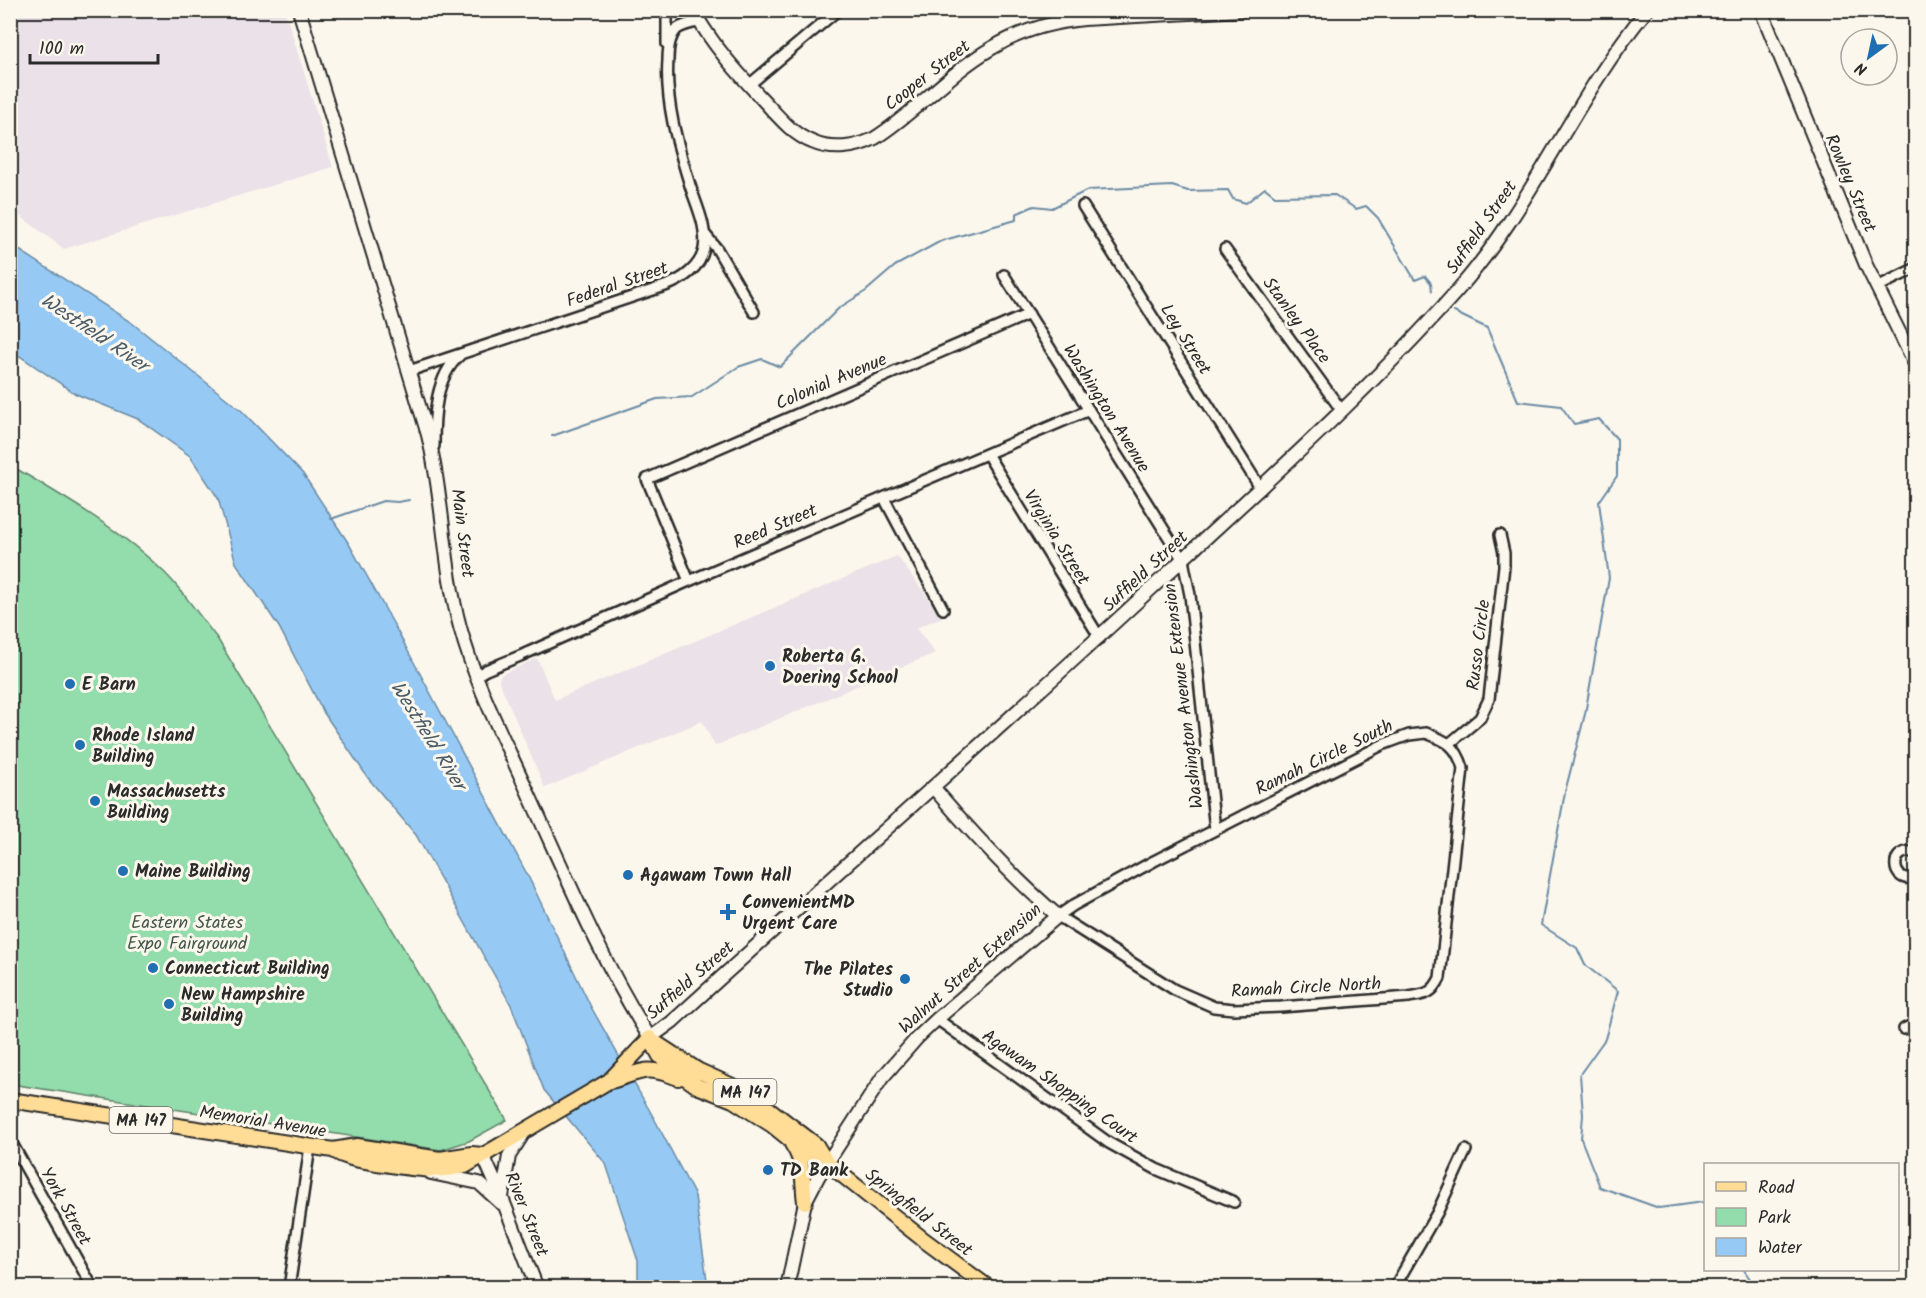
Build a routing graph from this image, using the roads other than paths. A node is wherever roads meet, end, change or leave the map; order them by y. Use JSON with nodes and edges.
{"nodes":[{"id":1,"x":299,"y":10,"type":"edge"},
{"id":2,"x":667,"y":10,"type":"edge"},
{"id":3,"x":838,"y":10,"type":"edge"},
{"id":4,"x":1242,"y":10,"type":"edge"},
{"id":5,"x":1647,"y":10,"type":"edge"},
{"id":6,"x":1761,"y":10,"type":"edge"},
{"id":7,"x":696,"y":16,"type":"edge"},
{"id":8,"x":668,"y":57,"type":"junction"},
{"id":9,"x":749,"y":85,"type":"junction"},
{"id":10,"x":1083,"y":206,"type":"dead end"},
{"id":11,"x":704,"y":233,"type":"junction"},
{"id":12,"x":1225,"y":249,"type":"dead end"},
{"id":13,"x":1916,"y":267,"type":"edge"},
{"id":14,"x":1004,"y":275,"type":"dead end"},
{"id":15,"x":1877,"y":287,"type":"junction"},
{"id":16,"x":754,"y":312,"type":"dead end"},
{"id":17,"x":1029,"y":314,"type":"junction"},
{"id":18,"x":462,"y":354,"type":"junction"},
{"id":19,"x":1916,"y":366,"type":"edge"},
{"id":20,"x":409,"y":371,"type":"junction"},
{"id":21,"x":1089,"y":410,"type":"junction"},
{"id":22,"x":1342,"y":411,"type":"junction"},
{"id":23,"x":987,"y":454,"type":"junction"},
{"id":24,"x":433,"y":455,"type":"junction"},
{"id":25,"x":1261,"y":489,"type":"junction"},
{"id":26,"x":884,"y":498,"type":"junction"},
{"id":27,"x":1500,"y":535,"type":"dead end"},
{"id":28,"x":1183,"y":560,"type":"junction"},
{"id":29,"x":689,"y":581,"type":"junction"},
{"id":30,"x":943,"y":609,"type":"dead end"},
{"id":31,"x":1100,"y":638,"type":"junction"},
{"id":32,"x":476,"y":676,"type":"junction"},
{"id":33,"x":1449,"y":744,"type":"junction"},
{"id":34,"x":933,"y":787,"type":"junction"},
{"id":35,"x":1215,"y":830,"type":"junction"},
{"id":36,"x":1916,"y":853,"type":"edge"},
{"id":37,"x":1916,"y":877,"type":"edge"},
{"id":38,"x":1058,"y":916,"type":"junction"},
{"id":39,"x":938,"y":1019,"type":"junction"},
{"id":40,"x":1916,"y":1023,"type":"edge"},
{"id":41,"x":1904,"y":1029,"type":"dead end"},
{"id":42,"x":650,"y":1038,"type":"junction"},
{"id":43,"x":632,"y":1066,"type":"junction"},
{"id":44,"x":697,"y":1086,"type":"junction"},
{"id":45,"x":592,"y":1090,"type":"joint"},
{"id":46,"x":10,"y":1100,"type":"edge"},
{"id":47,"x":525,"y":1131,"type":"junction"},
{"id":48,"x":10,"y":1140,"type":"edge"},
{"id":49,"x":789,"y":1140,"type":"junction"},
{"id":50,"x":310,"y":1147,"type":"junction"},
{"id":51,"x":333,"y":1150,"type":"junction"},
{"id":52,"x":1466,"y":1150,"type":"dead end"},
{"id":53,"x":483,"y":1155,"type":"junction"},
{"id":54,"x":827,"y":1163,"type":"junction"},
{"id":55,"x":412,"y":1170,"type":"junction"},
{"id":56,"x":503,"y":1202,"type":"junction"},
{"id":57,"x":805,"y":1202,"type":"junction"},
{"id":58,"x":1234,"y":1202,"type":"dead end"},
{"id":59,"x":93,"y":1287,"type":"edge"},
{"id":60,"x":289,"y":1287,"type":"edge"},
{"id":61,"x":537,"y":1287,"type":"edge"},
{"id":62,"x":787,"y":1287,"type":"edge"},
{"id":63,"x":989,"y":1287,"type":"edge"},
{"id":64,"x":1394,"y":1287,"type":"edge"}],
"edges":[{"from":1,"to":20,"type":"main road","name":"Main Street"},
{"from":2,"to":8,"type":"street","name":"Federal Street"},
{"from":3,"to":9,"type":"street"},
{"from":4,"to":9,"type":"main road","name":"Cooper Street"},
{"from":5,"to":22,"type":"main road","name":"Suffield Street"},
{"from":6,"to":15,"type":"main road","name":"Rowley Street"},
{"from":7,"to":8,"type":"street","name":"Federal Street"},
{"from":7,"to":9,"type":"main road","name":"Cooper Street"},
{"from":8,"to":11,"type":"street","name":"Federal Street"},
{"from":10,"to":25,"type":"street","name":"Ley Street"},
{"from":11,"to":16,"type":"street"},
{"from":11,"to":18,"type":"street","name":"Federal Street"},
{"from":12,"to":22,"type":"street","name":"Stanley Place"},
{"from":13,"to":15,"type":"street"},
{"from":14,"to":17,"type":"street","name":"Washington Avenue"},
{"from":15,"to":19,"type":"main road","name":"Rowley Street"},
{"from":17,"to":21,"type":"street","name":"Washington Avenue"},
{"from":17,"to":29,"type":"street","name":"Colonial Avenue"},
{"from":18,"to":20,"type":"street","name":"Federal Street"},
{"from":18,"to":24,"type":"street"},
{"from":20,"to":24,"type":"main road","name":"Main Street"},
{"from":21,"to":23,"type":"street","name":"Reed Street"},
{"from":21,"to":28,"type":"street","name":"Washington Avenue"},
{"from":22,"to":25,"type":"main road","name":"Suffield Street"},
{"from":23,"to":26,"type":"street","name":"Reed Street"},
{"from":23,"to":31,"type":"street","name":"Virginia Street"},
{"from":24,"to":32,"type":"main road","name":"Main Street"},
{"from":25,"to":28,"type":"main road","name":"Suffield Street"},
{"from":26,"to":29,"type":"street","name":"Reed Street"},
{"from":26,"to":30,"type":"street"},
{"from":27,"to":33,"type":"street","name":"Russo Circle"},
{"from":28,"to":31,"type":"main road","name":"Suffield Street"},
{"from":28,"to":35,"type":"street","name":"Washington Avenue Extension"},
{"from":29,"to":32,"type":"street","name":"Reed Street"},
{"from":31,"to":34,"type":"main road","name":"Suffield Street"},
{"from":32,"to":42,"type":"main road","name":"Main Street"},
{"from":33,"to":35,"type":"street","name":"Ramah Circle South"},
{"from":33,"to":38,"type":"street","name":"Ramah Circle North"},
{"from":34,"to":38,"type":"main road","name":"Walnut Street Extension"},
{"from":34,"to":42,"type":"main road","name":"Suffield Street"},
{"from":35,"to":38,"type":"street","name":"Ramah Circle South"},
{"from":36,"to":37,"type":"street"},
{"from":38,"to":39,"type":"main road","name":"Walnut Street Extension"},
{"from":39,"to":54,"type":"main road","name":"Walnut Street Extension"},
{"from":39,"to":58,"type":"street","name":"Agawam Shopping Court"},
{"from":40,"to":41,"type":"street"},
{"from":42,"to":43,"type":"main road","name":"Suffield Street","number":"MA 147"},
{"from":42,"to":44,"type":"main road","name":"Springfield Street"},
{"from":42,"to":54,"type":"main road","name":"Springfield Street","number":"MA 147"},
{"from":43,"to":44,"type":"main road","number":"MA 147"},
{"from":43,"to":45,"type":"main road","name":"Suffield Street","number":"MA 147"},
{"from":44,"to":49,"type":"main road","name":"Springfield Street","number":"MA 147"},
{"from":45,"to":47,"type":"main road","name":"Memorial Avenue","number":"MA 147"},
{"from":46,"to":50,"type":"main road","name":"Memorial Avenue","number":"MA 147"},
{"from":47,"to":53,"type":"main road","name":"Memorial Avenue","number":"MA 147"},
{"from":47,"to":56,"type":"main road"},
{"from":48,"to":59,"type":"street","name":"York Street"},
{"from":49,"to":54,"type":"main road","name":"Springfield Street","number":"MA 147"},
{"from":49,"to":57,"type":"main road"},
{"from":50,"to":51,"type":"main road","name":"Memorial Avenue","number":"MA 147"},
{"from":50,"to":60,"type":"street"},
{"from":51,"to":53,"type":"main road","name":"Memorial Avenue","number":"MA 147"},
{"from":51,"to":55,"type":"main road","name":"Memorial Avenue","number":"MA 147"},
{"from":52,"to":64,"type":"street"},
{"from":53,"to":55,"type":"main road","name":"Memorial Avenue","number":"MA 147"},
{"from":53,"to":56,"type":"main road","name":"River Street"},
{"from":54,"to":57,"type":"main road","name":"Walnut Street Extension"},
{"from":54,"to":63,"type":"main road","name":"Springfield Street","number":"MA 147"},
{"from":55,"to":56,"type":"main road"},
{"from":56,"to":61,"type":"main road","name":"River Street"},
{"from":57,"to":62,"type":"main road","name":"Walnut Street Extension"}]}
